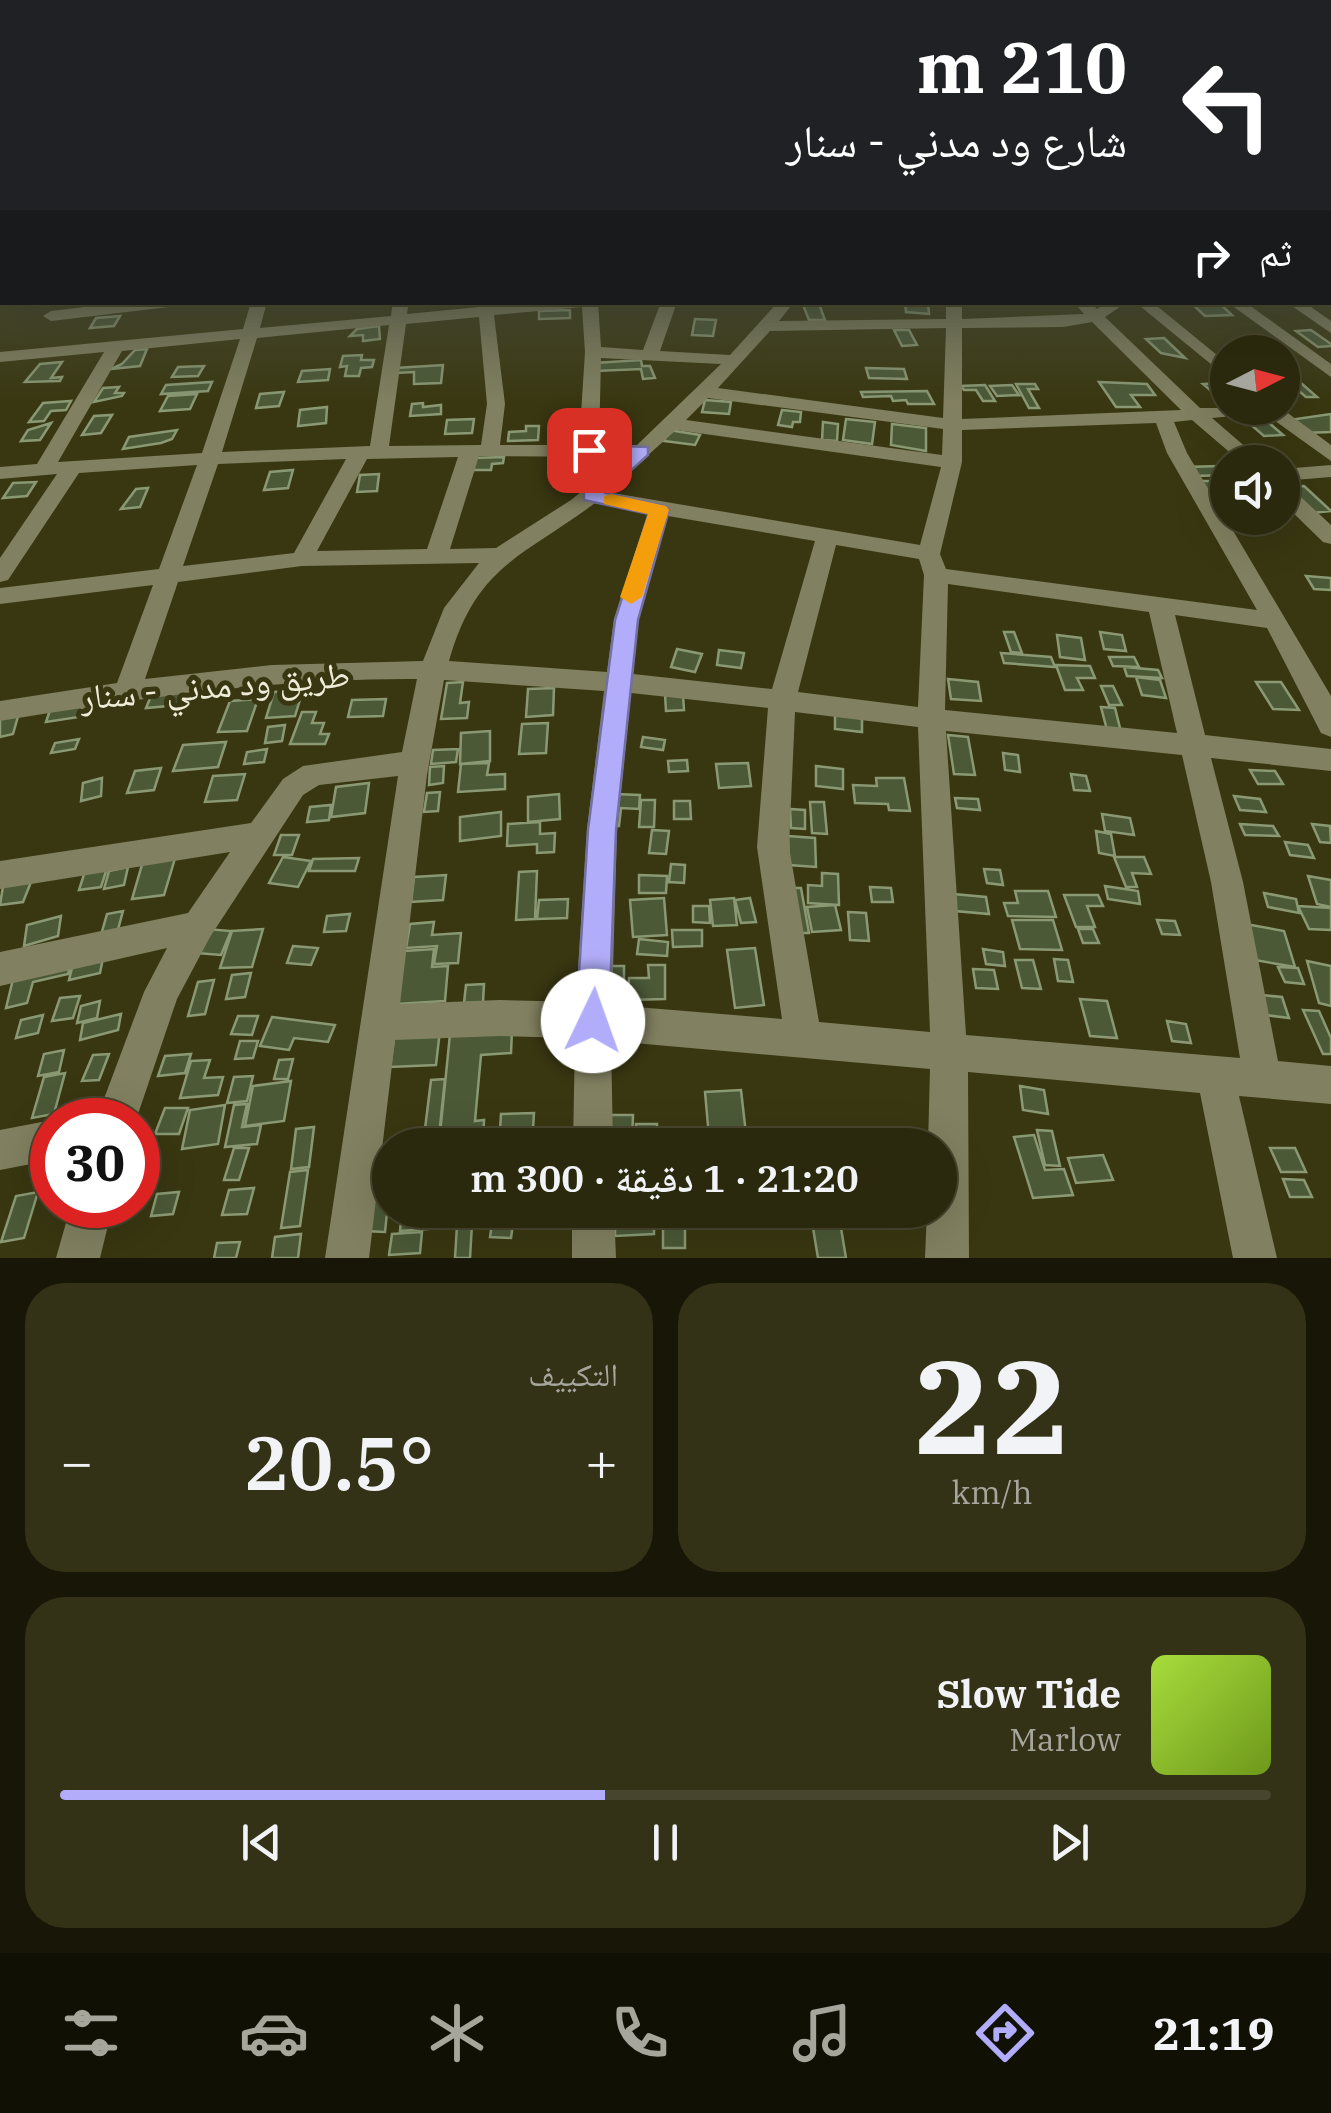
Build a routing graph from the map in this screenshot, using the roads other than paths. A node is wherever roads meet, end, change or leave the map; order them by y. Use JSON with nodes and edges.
{"nodes":[{"id":1,"x":121,"y":305,"type":"edge"},
{"id":2,"x":257,"y":305,"type":"edge"},
{"id":3,"x":528,"y":305,"type":"edge"},
{"id":4,"x":589,"y":305,"type":"edge"},
{"id":5,"x":668,"y":305,"type":"edge"},
{"id":6,"x":784,"y":305,"type":"edge"},
{"id":7,"x":1146,"y":305,"type":"edge"},
{"id":8,"x":1238,"y":305,"type":"edge"},
{"id":9,"x":1297,"y":305,"type":"edge"},
{"id":10,"x":488,"y":307,"type":"edge"},
{"id":11,"x":57,"y":309,"type":"edge"},
{"id":12,"x":1088,"y":310,"type":"edge"},
{"id":13,"x":399,"y":311,"type":"edge"},
{"id":14,"x":954,"y":314,"type":"edge"},
{"id":15,"x":766,"y":326,"type":"junction"},
{"id":16,"x":1331,"y":328,"type":"edge"},
{"id":17,"x":251,"y":334,"type":"junction"},
{"id":18,"x":116,"y":346,"type":"junction"},
{"id":19,"x":593,"y":352,"type":"junction"},
{"id":20,"x":650,"y":355,"type":"junction"},
{"id":21,"x":8,"y":356,"type":"edge"},
{"id":22,"x":1210,"y":358,"type":"edge"},
{"id":23,"x":734,"y":360,"type":"junction"},
{"id":24,"x":1331,"y":372,"type":"edge"},
{"id":25,"x":706,"y":392,"type":"junction"},
{"id":26,"x":1210,"y":413,"type":"edge"},
{"id":27,"x":1196,"y":414,"type":"junction"},
{"id":28,"x":1163,"y":418,"type":"junction"},
{"id":29,"x":672,"y":424,"type":"junction"},
{"id":30,"x":952,"y":425,"type":"junction"},
{"id":31,"x":1292,"y":425,"type":"edge"},
{"id":32,"x":1232,"y":445,"type":"edge"},
{"id":33,"x":481,"y":448,"type":"junction"},
{"id":34,"x":589,"y":450,"type":"junction"},
{"id":35,"x":370,"y":451,"type":"junction"},
{"id":36,"x":642,"y":451,"type":"junction"},
{"id":37,"x":1331,"y":455,"type":"edge"},
{"id":38,"x":211,"y":456,"type":"junction"},
{"id":39,"x":952,"y":462,"type":"junction"},
{"id":40,"x":73,"y":466,"type":"junction"},
{"id":41,"x":44,"y":469,"type":"junction"},
{"id":42,"x":1331,"y":470,"type":"edge"},
{"id":43,"x":0,"y":472,"type":"edge"},
{"id":44,"x":1300,"y":473,"type":"edge"},
{"id":45,"x":591,"y":496,"type":"junction"},
{"id":46,"x":1300,"y":507,"type":"edge"},
{"id":47,"x":660,"y":510,"type":"junction"},
{"id":48,"x":1331,"y":537,"type":"edge"},
{"id":49,"x":827,"y":538,"type":"junction"},
{"id":50,"x":438,"y":554,"type":"junction"},
{"id":51,"x":498,"y":555,"type":"junction"},
{"id":52,"x":302,"y":559,"type":"junction"},
{"id":53,"x":932,"y":565,"type":"junction"},
{"id":54,"x":168,"y":574,"type":"junction"},
{"id":55,"x":0,"y":575,"type":"edge"},
{"id":56,"x":0,"y":596,"type":"edge"},
{"id":57,"x":1160,"y":606,"type":"junction"},
{"id":58,"x":1275,"y":621,"type":"junction"},
{"id":59,"x":432,"y":670,"type":"junction"},
{"id":60,"x":621,"y":683,"type":"junction"},
{"id":61,"x":128,"y":690,"type":"junction"},
{"id":62,"x":782,"y":700,"type":"junction"},
{"id":63,"x":0,"y":711,"type":"edge"},
{"id":64,"x":931,"y":719,"type":"junction"},
{"id":65,"x":1331,"y":726,"type":"edge"},
{"id":66,"x":1196,"y":746,"type":"junction"},
{"id":67,"x":1331,"y":760,"type":"edge"},
{"id":68,"x":417,"y":762,"type":"junction"},
{"id":69,"x":258,"y":834,"type":"junction"},
{"id":70,"x":0,"y":875,"type":"edge"},
{"id":71,"x":198,"y":926,"type":"junction"},
{"id":72,"x":0,"y":970,"type":"edge"},
{"id":73,"x":593,"y":1021,"type":"junction"},
{"id":74,"x":379,"y":1023,"type":"junction"},
{"id":75,"x":802,"y":1039,"type":"junction"},
{"id":76,"x":948,"y":1054,"type":"junction"},
{"id":77,"x":1215,"y":1073,"type":"junction"},
{"id":78,"x":1262,"y":1079,"type":"junction"},
{"id":79,"x":1331,"y":1085,"type":"edge"},
{"id":80,"x":124,"y":1098,"type":"edge"},
{"id":81,"x":593,"y":1128,"type":"edge"},
{"id":82,"x":30,"y":1144,"type":"edge"},
{"id":83,"x":0,"y":1150,"type":"edge"},
{"id":84,"x":86,"y":1228,"type":"edge"},
{"id":85,"x":593,"y":1228,"type":"edge"},
{"id":86,"x":78,"y":1258,"type":"edge"},
{"id":87,"x":347,"y":1258,"type":"edge"},
{"id":88,"x":594,"y":1258,"type":"edge"},
{"id":89,"x":947,"y":1258,"type":"edge"},
{"id":90,"x":1254,"y":1258,"type":"edge"}],
"edges":[{"from":1,"to":11,"type":"street"},
{"from":2,"to":17,"type":"street"},
{"from":3,"to":10,"type":"street"},
{"from":4,"to":19,"type":"street"},
{"from":5,"to":20,"type":"street"},
{"from":6,"to":15,"type":"street"},
{"from":7,"to":22,"type":"street"},
{"from":8,"to":24,"type":"street"},
{"from":9,"to":16,"type":"street"},
{"from":10,"to":13,"type":"street"},
{"from":10,"to":33,"type":"street"},
{"from":11,"to":21,"type":"street"},
{"from":12,"to":14,"type":"street"},
{"from":12,"to":27,"type":"street"},
{"from":13,"to":17,"type":"street"},
{"from":13,"to":35,"type":"street"},
{"from":14,"to":15,"type":"street"},
{"from":14,"to":30,"type":"street"},
{"from":15,"to":23,"type":"street"},
{"from":17,"to":18,"type":"street"},
{"from":17,"to":38,"type":"street"},
{"from":18,"to":21,"type":"street"},
{"from":18,"to":41,"type":"street"},
{"from":19,"to":20,"type":"street"},
{"from":19,"to":34,"type":"street"},
{"from":20,"to":23,"type":"street"},
{"from":23,"to":25,"type":"street"},
{"from":25,"to":29,"type":"street"},
{"from":25,"to":30,"type":"street"},
{"from":26,"to":27,"type":"street"},
{"from":27,"to":28,"type":"street"},
{"from":27,"to":32,"type":"street"},
{"from":28,"to":30,"type":"street"},
{"from":28,"to":58,"type":"street"},
{"from":29,"to":36,"type":"street"},
{"from":29,"to":39,"type":"street"},
{"from":30,"to":39,"type":"street"},
{"from":31,"to":37,"type":"street"},
{"from":33,"to":34,"type":"street"},
{"from":33,"to":35,"type":"street"},
{"from":33,"to":50,"type":"street"},
{"from":34,"to":36,"type":"street"},
{"from":35,"to":38,"type":"street"},
{"from":35,"to":52,"type":"street"},
{"from":36,"to":45,"type":"street"},
{"from":38,"to":40,"type":"street"},
{"from":38,"to":54,"type":"street"},
{"from":39,"to":53,"type":"street"},
{"from":40,"to":41,"type":"street"},
{"from":40,"to":55,"type":"street"},
{"from":41,"to":43,"type":"street"},
{"from":42,"to":44,"type":"street"},
{"from":45,"to":47,"type":"street"},
{"from":45,"to":51,"type":"street"},
{"from":46,"to":48,"type":"street"},
{"from":47,"to":49,"type":"street"},
{"from":47,"to":60,"type":"street"},
{"from":49,"to":53,"type":"street"},
{"from":49,"to":62,"type":"street"},
{"from":50,"to":51,"type":"street"},
{"from":50,"to":52,"type":"street"},
{"from":51,"to":59,"type":"street"},
{"from":52,"to":54,"type":"street"},
{"from":53,"to":57,"type":"street"},
{"from":53,"to":64,"type":"street"},
{"from":54,"to":56,"type":"street"},
{"from":54,"to":61,"type":"street"},
{"from":57,"to":58,"type":"street"},
{"from":57,"to":66,"type":"street"},
{"from":58,"to":65,"type":"street"},
{"from":59,"to":60,"type":"street","name":"طريق ود مدني - سنار"},
{"from":59,"to":61,"type":"street","name":"طريق ود مدني - سنار"},
{"from":59,"to":68,"type":"street"},
{"from":60,"to":62,"type":"street","name":"طريق ود مدني - سنار"},
{"from":60,"to":73,"type":"street"},
{"from":61,"to":63,"type":"street","name":"طريق ود مدني - سنار"},
{"from":62,"to":64,"type":"street","name":"طريق ود مدني - سنار"},
{"from":62,"to":75,"type":"street"},
{"from":64,"to":66,"type":"street","name":"طريق ود مدني - سنار"},
{"from":64,"to":76,"type":"street"},
{"from":66,"to":67,"type":"street","name":"طريق ود مدني - سنار"},
{"from":66,"to":78,"type":"street"},
{"from":68,"to":69,"type":"street"},
{"from":68,"to":74,"type":"street"},
{"from":69,"to":70,"type":"street"},
{"from":69,"to":71,"type":"street"},
{"from":71,"to":72,"type":"street"},
{"from":71,"to":80,"type":"street"},
{"from":73,"to":74,"type":"street"},
{"from":73,"to":75,"type":"street"},
{"from":73,"to":81,"type":"street"},
{"from":74,"to":87,"type":"street"},
{"from":75,"to":76,"type":"street"},
{"from":76,"to":77,"type":"street"},
{"from":76,"to":89,"type":"street"},
{"from":77,"to":78,"type":"street"},
{"from":77,"to":90,"type":"street"},
{"from":78,"to":79,"type":"street"},
{"from":82,"to":83,"type":"street"},
{"from":84,"to":86,"type":"street"},
{"from":85,"to":88,"type":"street"}]}
